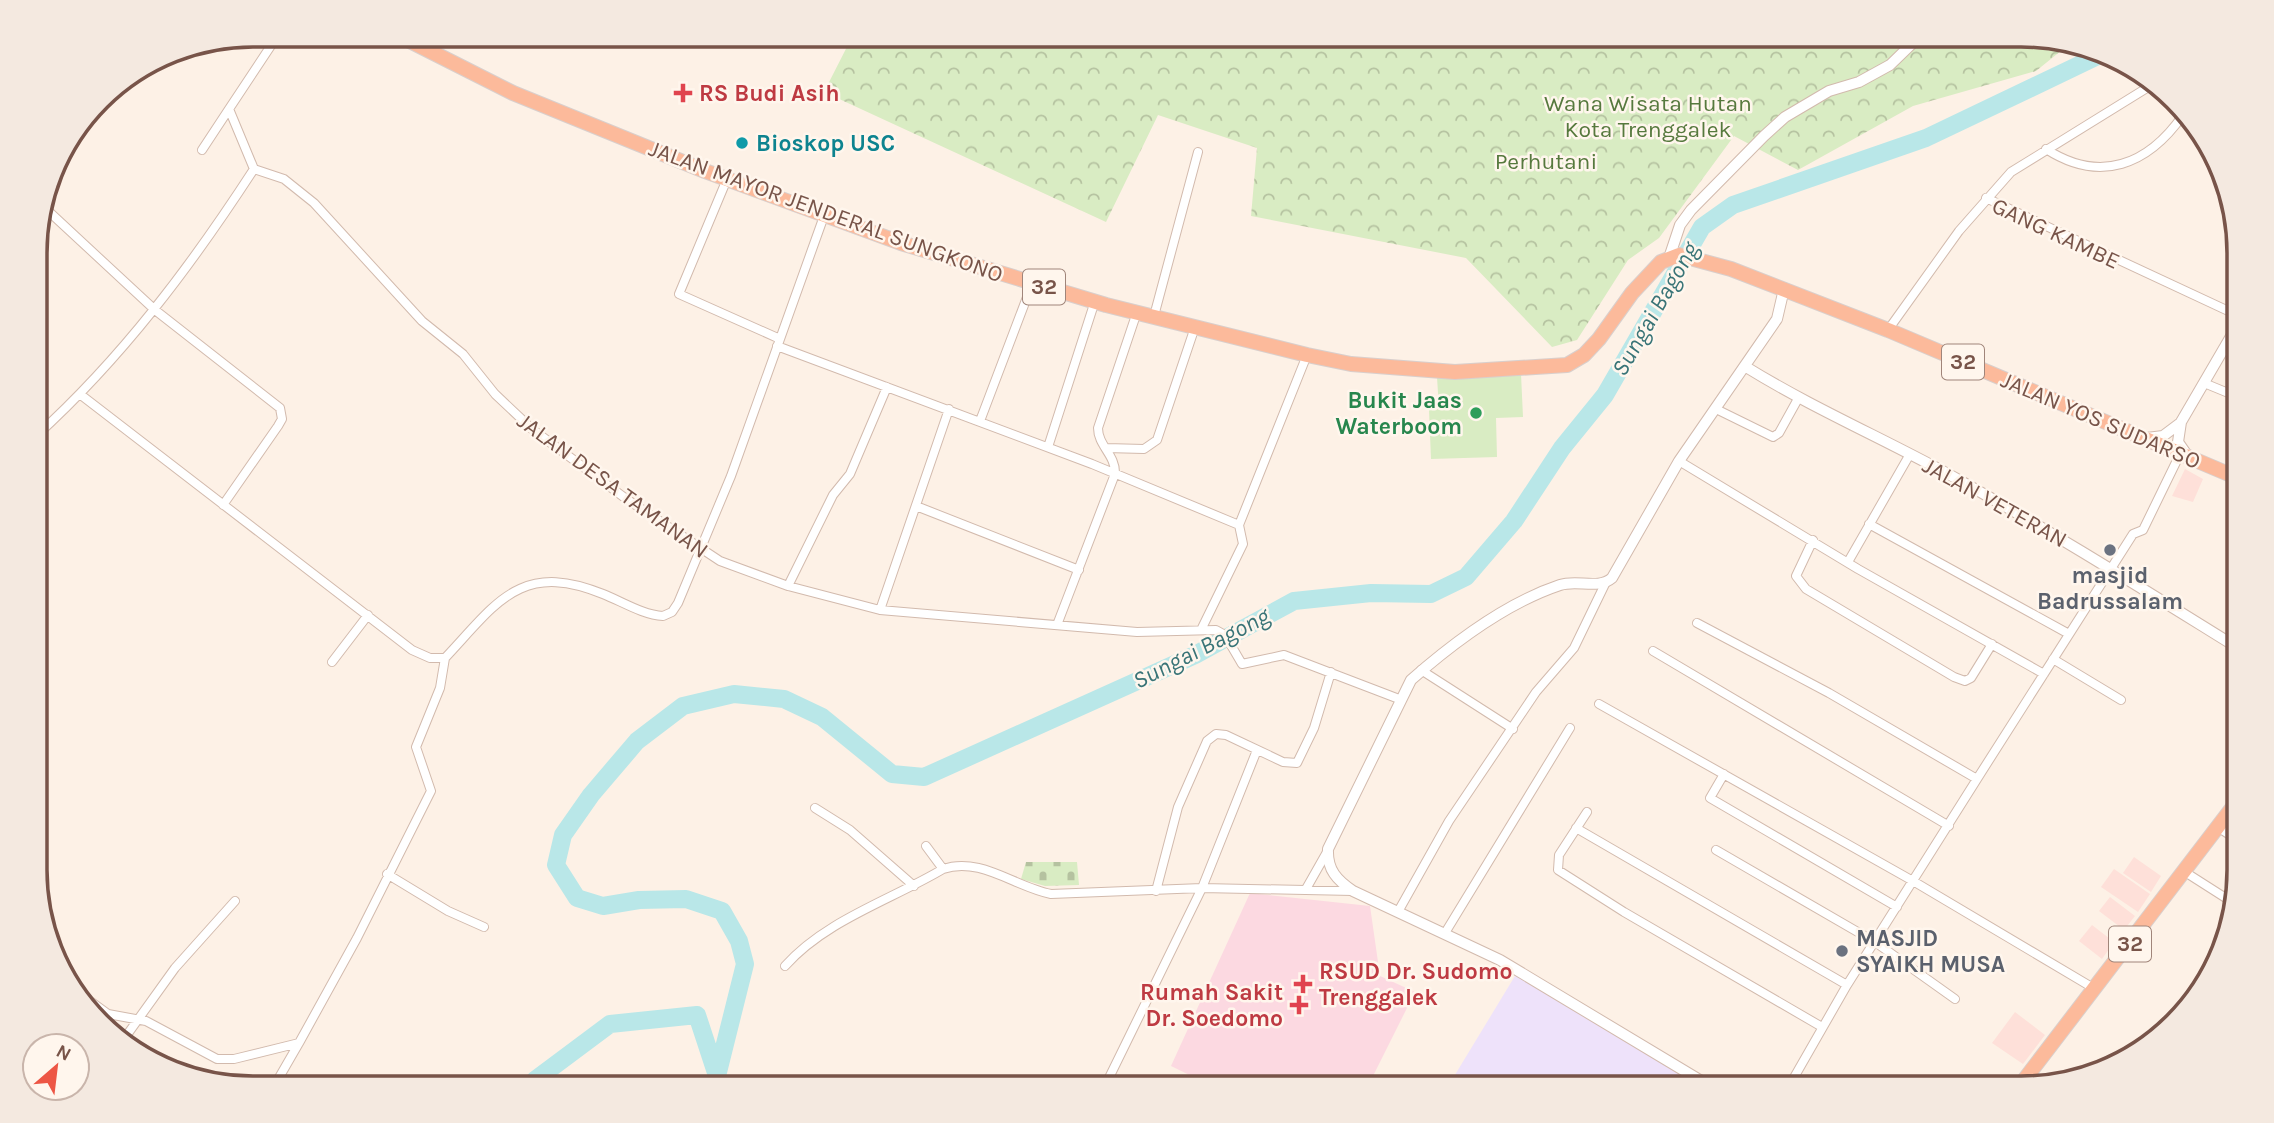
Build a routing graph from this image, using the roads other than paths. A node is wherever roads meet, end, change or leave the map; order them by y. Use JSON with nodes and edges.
{"nodes":[{"id":1,"x":270,"y":47,"type":"edge"},
{"id":2,"x":422,"y":47,"type":"edge"},
{"id":3,"x":1909,"y":47,"type":"edge"},
{"id":4,"x":2145,"y":89,"type":"edge"},
{"id":5,"x":229,"y":109,"type":"junction"},
{"id":6,"x":2178,"y":120,"type":"edge"},
{"id":7,"x":2046,"y":149,"type":"junction"},
{"id":8,"x":202,"y":150,"type":"dead end"},
{"id":9,"x":1198,"y":152,"type":"dead end"},
{"id":10,"x":254,"y":169,"type":"junction"},
{"id":11,"x":727,"y":179,"type":"junction"},
{"id":12,"x":1986,"y":198,"type":"junction"},
{"id":13,"x":51,"y":214,"type":"edge"},
{"id":14,"x":824,"y":216,"type":"junction"},
{"id":15,"x":1674,"y":256,"type":"junction"},
{"id":16,"x":1032,"y":284,"type":"junction"},
{"id":17,"x":1784,"y":289,"type":"junction"},
{"id":18,"x":1095,"y":301,"type":"junction"},
{"id":19,"x":155,"y":310,"type":"junction"},
{"id":20,"x":2227,"y":310,"type":"edge"},
{"id":21,"x":1137,"y":312,"type":"junction"},
{"id":22,"x":1154,"y":316,"type":"junction"},
{"id":23,"x":1195,"y":327,"type":"junction"},
{"id":24,"x":1888,"y":330,"type":"junction"},
{"id":25,"x":779,"y":342,"type":"junction"},
{"id":26,"x":2227,"y":344,"type":"edge"},
{"id":27,"x":1307,"y":355,"type":"junction"},
{"id":28,"x":1746,"y":367,"type":"junction"},
{"id":29,"x":2203,"y":383,"type":"junction"},
{"id":30,"x":887,"y":387,"type":"junction"},
{"id":31,"x":2227,"y":393,"type":"edge"},
{"id":32,"x":81,"y":395,"type":"junction"},
{"id":33,"x":1799,"y":397,"type":"junction"},
{"id":34,"x":949,"y":409,"type":"junction"},
{"id":35,"x":1716,"y":409,"type":"junction"},
{"id":36,"x":980,"y":421,"type":"junction"},
{"id":37,"x":2181,"y":422,"type":"junction"},
{"id":38,"x":48,"y":425,"type":"edge"},
{"id":39,"x":2141,"y":437,"type":"junction"},
{"id":40,"x":1048,"y":447,"type":"junction"},
{"id":41,"x":1106,"y":448,"type":"junction"},
{"id":42,"x":1910,"y":454,"type":"junction"},
{"id":43,"x":2185,"y":456,"type":"junction"},
{"id":44,"x":1679,"y":461,"type":"junction"},
{"id":45,"x":2227,"y":472,"type":"edge"},
{"id":46,"x":1115,"y":474,"type":"junction"},
{"id":47,"x":223,"y":505,"type":"junction"},
{"id":48,"x":916,"y":506,"type":"junction"},
{"id":49,"x":1870,"y":524,"type":"junction"},
{"id":50,"x":1239,"y":525,"type":"junction"},
{"id":51,"x":1813,"y":540,"type":"junction"},
{"id":52,"x":701,"y":548,"type":"junction"},
{"id":53,"x":1848,"y":562,"type":"junction"},
{"id":54,"x":2110,"y":569,"type":"junction"},
{"id":55,"x":1079,"y":570,"type":"junction"},
{"id":56,"x":1605,"y":584,"type":"junction"},
{"id":57,"x":788,"y":586,"type":"junction"},
{"id":58,"x":880,"y":610,"type":"junction"},
{"id":59,"x":368,"y":615,"type":"junction"},
{"id":60,"x":1697,"y":623,"type":"dead end"},
{"id":61,"x":1057,"y":625,"type":"junction"},
{"id":62,"x":1201,"y":630,"type":"junction"},
{"id":63,"x":2069,"y":634,"type":"junction"},
{"id":64,"x":2227,"y":641,"type":"edge"},
{"id":65,"x":1992,"y":644,"type":"junction"},
{"id":66,"x":1653,"y":651,"type":"dead end"},
{"id":67,"x":445,"y":658,"type":"junction"},
{"id":68,"x":2053,"y":659,"type":"junction"},
{"id":69,"x":332,"y":662,"type":"dead end"},
{"id":70,"x":1421,"y":670,"type":"junction"},
{"id":71,"x":1331,"y":672,"type":"junction"},
{"id":72,"x":2044,"y":674,"type":"junction"},
{"id":73,"x":1399,"y":699,"type":"junction"},
{"id":74,"x":2121,"y":700,"type":"dead end"},
{"id":75,"x":1599,"y":704,"type":"dead end"},
{"id":76,"x":1570,"y":728,"type":"dead end"},
{"id":77,"x":1513,"y":729,"type":"junction"},
{"id":78,"x":1257,"y":750,"type":"junction"},
{"id":79,"x":1724,"y":774,"type":"junction"},
{"id":80,"x":1977,"y":779,"type":"junction"},
{"id":81,"x":815,"y":808,"type":"dead end"},
{"id":82,"x":1587,"y":812,"type":"dead end"},
{"id":83,"x":2227,"y":816,"type":"edge"},
{"id":84,"x":1949,"y":826,"type":"junction"},
{"id":85,"x":1576,"y":828,"type":"junction"},
{"id":86,"x":2219,"y":828,"type":"junction"},
{"id":87,"x":2227,"y":833,"type":"edge"},
{"id":88,"x":926,"y":846,"type":"dead end"},
{"id":89,"x":1328,"y":849,"type":"junction"},
{"id":90,"x":1716,"y":850,"type":"dead end"},
{"id":91,"x":943,"y":869,"type":"junction"},
{"id":92,"x":2185,"y":872,"type":"junction"},
{"id":93,"x":387,"y":874,"type":"junction"},
{"id":94,"x":1913,"y":881,"type":"junction"},
{"id":95,"x":914,"y":886,"type":"junction"},
{"id":96,"x":1202,"y":888,"type":"junction"},
{"id":97,"x":1306,"y":889,"type":"junction"},
{"id":98,"x":1156,"y":891,"type":"junction"},
{"id":99,"x":1353,"y":891,"type":"junction"},
{"id":100,"x":2225,"y":897,"type":"edge"},
{"id":101,"x":235,"y":901,"type":"dead end"},
{"id":102,"x":1897,"y":906,"type":"junction"},
{"id":103,"x":1398,"y":910,"type":"junction"},
{"id":104,"x":484,"y":928,"type":"dead end"},
{"id":105,"x":1445,"y":933,"type":"junction"},
{"id":106,"x":1875,"y":942,"type":"junction"},
{"id":107,"x":785,"y":966,"type":"dead end"},
{"id":108,"x":1847,"y":985,"type":"junction"},
{"id":109,"x":2095,"y":989,"type":"junction"},
{"id":110,"x":1955,"y":999,"type":"dead end"},
{"id":111,"x":101,"y":1009,"type":"edge"},
{"id":112,"x":140,"y":1019,"type":"junction"},
{"id":113,"x":1822,"y":1027,"type":"junction"},
{"id":114,"x":129,"y":1033,"type":"edge"},
{"id":115,"x":299,"y":1043,"type":"junction"},
{"id":116,"x":1692,"y":1075,"type":"edge"},
{"id":117,"x":1795,"y":1075,"type":"edge"},
{"id":118,"x":2028,"y":1075,"type":"edge"},
{"id":119,"x":280,"y":1076,"type":"edge"},
{"id":120,"x":1110,"y":1076,"type":"edge"}],
"edges":[{"from":1,"to":5,"type":"street"},
{"from":2,"to":11,"type":"highway","name":"JALAN MAYOR JENDERAL SUNGKONO","number":"32"},
{"from":3,"to":15,"type":"street"},
{"from":4,"to":7,"type":"street"},
{"from":5,"to":8,"type":"street"},
{"from":5,"to":10,"type":"street"},
{"from":6,"to":7,"type":"street"},
{"from":7,"to":12,"type":"street"},
{"from":9,"to":22,"type":"street"},
{"from":10,"to":19,"type":"street"},
{"from":10,"to":52,"type":"street","name":"JALAN DESA TAMANAN"},
{"from":11,"to":14,"type":"highway","name":"JALAN MAYOR JENDERAL SUNGKONO","number":"32"},
{"from":11,"to":25,"type":"street"},
{"from":12,"to":20,"type":"street","name":"GANG KAMBE"},
{"from":12,"to":24,"type":"street","name":"GANG KAMBE"},
{"from":13,"to":19,"type":"street"},
{"from":14,"to":16,"type":"highway","name":"JALAN MAYOR JENDERAL SUNGKONO","number":"32"},
{"from":14,"to":25,"type":"street"},
{"from":15,"to":17,"type":"highway","name":"JALAN YOS SUDARSO","number":"32"},
{"from":15,"to":27,"type":"highway","name":"JALAN MAYOR JENDERAL SUNGKONO","number":"32"},
{"from":16,"to":18,"type":"highway","name":"JALAN MAYOR JENDERAL SUNGKONO","number":"32"},
{"from":16,"to":36,"type":"street"},
{"from":17,"to":24,"type":"highway","name":"JALAN YOS SUDARSO","number":"32"},
{"from":17,"to":28,"type":"street"},
{"from":18,"to":21,"type":"highway","name":"JALAN MAYOR JENDERAL SUNGKONO","number":"32"},
{"from":18,"to":40,"type":"street"},
{"from":19,"to":32,"type":"street"},
{"from":19,"to":47,"type":"street"},
{"from":21,"to":22,"type":"highway","name":"JALAN MAYOR JENDERAL SUNGKONO","number":"32"},
{"from":21,"to":41,"type":"street"},
{"from":22,"to":23,"type":"highway","name":"JALAN MAYOR JENDERAL SUNGKONO","number":"32"},
{"from":23,"to":27,"type":"highway","name":"JALAN MAYOR JENDERAL SUNGKONO","number":"32"},
{"from":23,"to":41,"type":"street"},
{"from":24,"to":39,"type":"highway","name":"JALAN YOS SUDARSO","number":"32"},
{"from":25,"to":30,"type":"street"},
{"from":25,"to":52,"type":"street"},
{"from":26,"to":29,"type":"street"},
{"from":27,"to":50,"type":"street"},
{"from":28,"to":33,"type":"street","name":"JALAN VETERAN"},
{"from":28,"to":35,"type":"street"},
{"from":29,"to":31,"type":"street"},
{"from":29,"to":37,"type":"street"},
{"from":30,"to":34,"type":"street"},
{"from":30,"to":57,"type":"street"},
{"from":32,"to":38,"type":"street"},
{"from":32,"to":47,"type":"street"},
{"from":33,"to":35,"type":"street"},
{"from":33,"to":42,"type":"street","name":"JALAN VETERAN"},
{"from":34,"to":36,"type":"street"},
{"from":34,"to":48,"type":"street"},
{"from":35,"to":44,"type":"street"},
{"from":36,"to":40,"type":"street"},
{"from":37,"to":39,"type":"street"},
{"from":37,"to":43,"type":"street"},
{"from":39,"to":43,"type":"highway","name":"JALAN YOS SUDARSO","number":"32"},
{"from":40,"to":46,"type":"street"},
{"from":41,"to":46,"type":"street"},
{"from":42,"to":49,"type":"street"},
{"from":42,"to":54,"type":"street","name":"JALAN VETERAN"},
{"from":43,"to":45,"type":"highway","name":"JALAN YOS SUDARSO","number":"32"},
{"from":43,"to":54,"type":"street"},
{"from":44,"to":51,"type":"street"},
{"from":44,"to":56,"type":"street"},
{"from":46,"to":50,"type":"street"},
{"from":46,"to":55,"type":"street"},
{"from":47,"to":59,"type":"street"},
{"from":48,"to":55,"type":"street"},
{"from":48,"to":58,"type":"street"},
{"from":49,"to":53,"type":"street"},
{"from":49,"to":63,"type":"street"},
{"from":50,"to":62,"type":"street"},
{"from":51,"to":53,"type":"street"},
{"from":51,"to":65,"type":"street"},
{"from":52,"to":57,"type":"street","name":"JALAN DESA TAMANAN"},
{"from":52,"to":67,"type":"street"},
{"from":53,"to":65,"type":"street"},
{"from":54,"to":63,"type":"street"},
{"from":54,"to":64,"type":"street","name":"JALAN VETERAN"},
{"from":55,"to":61,"type":"street"},
{"from":56,"to":70,"type":"street"},
{"from":56,"to":77,"type":"street"},
{"from":57,"to":58,"type":"street","name":"JALAN DESA TAMANAN"},
{"from":58,"to":61,"type":"street","name":"JALAN DESA TAMANAN"},
{"from":59,"to":67,"type":"street"},
{"from":59,"to":69,"type":"street"},
{"from":60,"to":80,"type":"street"},
{"from":61,"to":62,"type":"street","name":"JALAN DESA TAMANAN"},
{"from":62,"to":71,"type":"street","name":"JALAN DESA TAMANAN"},
{"from":63,"to":68,"type":"street"},
{"from":65,"to":72,"type":"street"},
{"from":66,"to":84,"type":"street"},
{"from":67,"to":93,"type":"street"},
{"from":68,"to":72,"type":"street"},
{"from":68,"to":74,"type":"street"},
{"from":70,"to":73,"type":"street"},
{"from":70,"to":77,"type":"street"},
{"from":71,"to":73,"type":"street","name":"JALAN DESA TAMANAN"},
{"from":71,"to":78,"type":"street"},
{"from":72,"to":80,"type":"street"},
{"from":73,"to":89,"type":"street"},
{"from":75,"to":79,"type":"street"},
{"from":76,"to":105,"type":"street"},
{"from":77,"to":103,"type":"street"},
{"from":78,"to":96,"type":"street"},
{"from":78,"to":98,"type":"street"},
{"from":79,"to":94,"type":"street"},
{"from":79,"to":102,"type":"street"},
{"from":80,"to":84,"type":"street"},
{"from":81,"to":95,"type":"street"},
{"from":82,"to":85,"type":"street"},
{"from":83,"to":86,"type":"highway","number":"32"},
{"from":84,"to":94,"type":"street"},
{"from":85,"to":108,"type":"street"},
{"from":85,"to":113,"type":"street"},
{"from":86,"to":87,"type":"street"},
{"from":86,"to":92,"type":"highway","number":"32"},
{"from":88,"to":91,"type":"street"},
{"from":89,"to":97,"type":"street"},
{"from":89,"to":99,"type":"street"},
{"from":90,"to":106,"type":"street"},
{"from":91,"to":95,"type":"street"},
{"from":91,"to":98,"type":"street"},
{"from":92,"to":100,"type":"street"},
{"from":92,"to":109,"type":"highway","number":"32"},
{"from":93,"to":104,"type":"street"},
{"from":93,"to":115,"type":"street"},
{"from":94,"to":102,"type":"street"},
{"from":94,"to":109,"type":"street"},
{"from":95,"to":107,"type":"street"},
{"from":96,"to":97,"type":"street"},
{"from":96,"to":98,"type":"street"},
{"from":96,"to":120,"type":"street"},
{"from":97,"to":99,"type":"street"},
{"from":99,"to":103,"type":"street"},
{"from":101,"to":112,"type":"street"},
{"from":102,"to":106,"type":"street"},
{"from":103,"to":105,"type":"street"},
{"from":105,"to":116,"type":"street"},
{"from":106,"to":108,"type":"street"},
{"from":106,"to":110,"type":"street"},
{"from":108,"to":113,"type":"street"},
{"from":109,"to":118,"type":"highway","number":"32"},
{"from":111,"to":112,"type":"street"},
{"from":112,"to":114,"type":"street"},
{"from":112,"to":115,"type":"street"},
{"from":113,"to":117,"type":"street"},
{"from":115,"to":119,"type":"street"}]}
